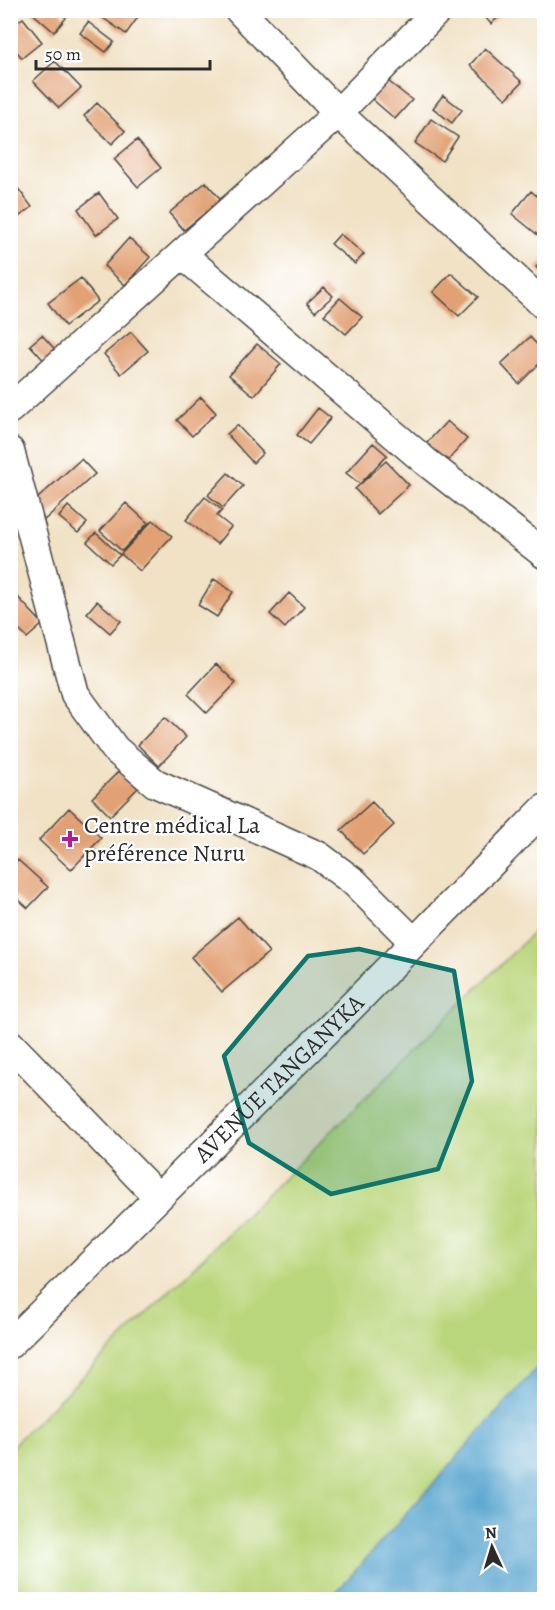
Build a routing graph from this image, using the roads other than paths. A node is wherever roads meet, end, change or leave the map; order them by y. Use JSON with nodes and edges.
{"nodes":[{"id":1,"x":239,"y":10,"type":"edge"},
{"id":2,"x":438,"y":10,"type":"edge"},
{"id":3,"x":338,"y":113,"type":"junction"},
{"id":4,"x":183,"y":255,"type":"junction"},
{"id":5,"x":544,"y":305,"type":"edge"},
{"id":6,"x":10,"y":409,"type":"edge"},
{"id":7,"x":10,"y":451,"type":"edge"},
{"id":8,"x":544,"y":554,"type":"edge"},
{"id":9,"x":544,"y":809,"type":"edge"},
{"id":10,"x":413,"y":942,"type":"junction"},
{"id":11,"x":10,"y":1044,"type":"edge"},
{"id":12,"x":157,"y":1196,"type":"junction"},
{"id":13,"x":11,"y":1341,"type":"edge"}],
"edges":[{"from":1,"to":3,"type":"street"},
{"from":2,"to":3,"type":"street"},
{"from":3,"to":4,"type":"street"},
{"from":3,"to":5,"type":"street"},
{"from":4,"to":6,"type":"street"},
{"from":4,"to":8,"type":"street"},
{"from":7,"to":10,"type":"street"},
{"from":9,"to":10,"type":"street","name":"AVENUE TANGANYKA"},
{"from":10,"to":12,"type":"street","name":"AVENUE TANGANYKA"},
{"from":11,"to":12,"type":"street"},
{"from":12,"to":13,"type":"street","name":"AVENUE TANGANYKA"}]}
